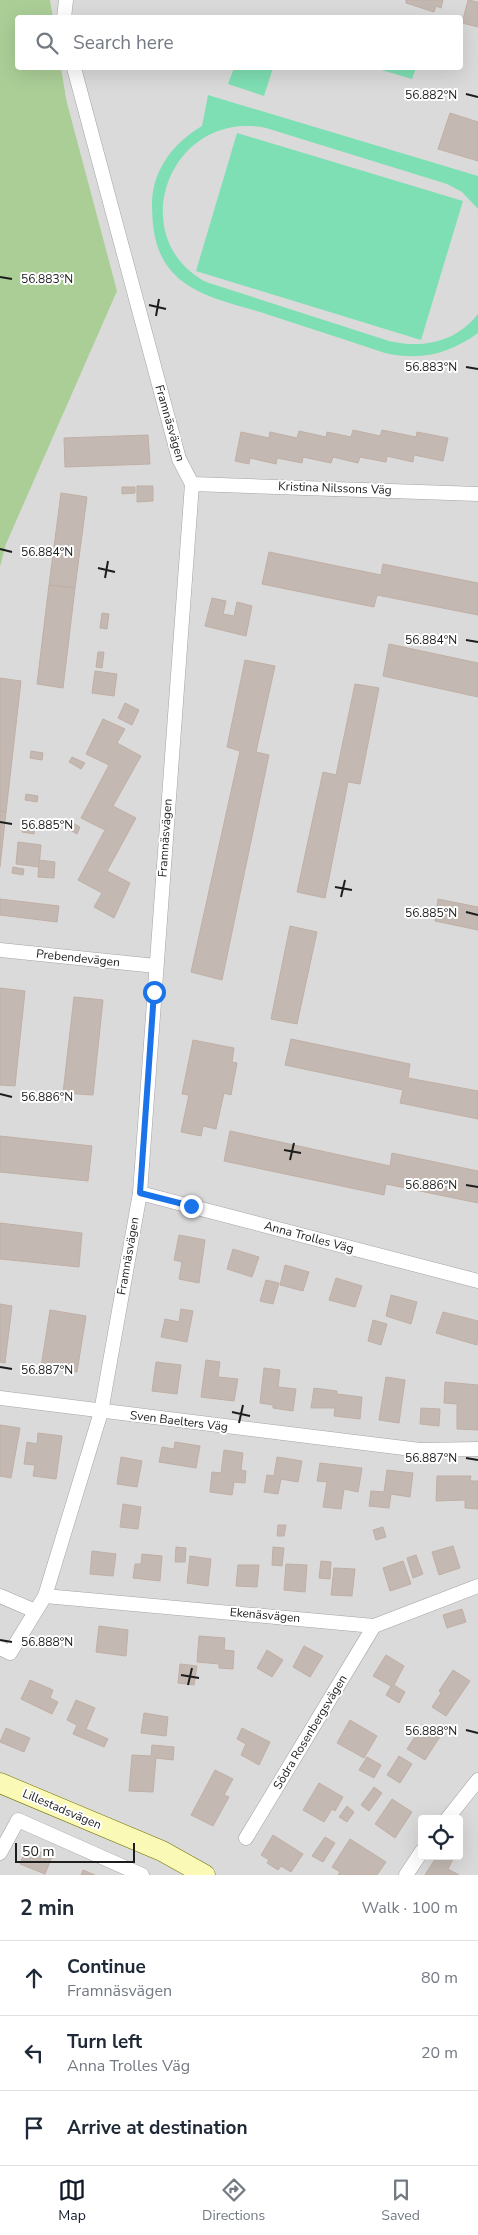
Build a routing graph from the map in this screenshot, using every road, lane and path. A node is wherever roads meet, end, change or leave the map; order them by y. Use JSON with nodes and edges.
{"nodes":[{"id":1,"x":66,"y":0,"type":"edge"},
{"id":2,"x":64,"y":15,"type":"edge"},
{"id":3,"x":75,"y":70,"type":"edge"},
{"id":4,"x":192,"y":484,"type":"junction"},
{"id":5,"x":477,"y":490,"type":"edge"},
{"id":6,"x":0,"y":950,"type":"edge"},
{"id":7,"x":156,"y":966,"type":"junction"},
{"id":8,"x":140,"y":1193,"type":"junction"},
{"id":9,"x":478,"y":1281,"type":"edge"},
{"id":10,"x":0,"y":1398,"type":"edge"},
{"id":11,"x":101,"y":1412,"type":"junction"},
{"id":12,"x":478,"y":1449,"type":"edge"},
{"id":13,"x":478,"y":1586,"type":"edge"},
{"id":14,"x":0,"y":1596,"type":"edge"},
{"id":15,"x":44,"y":1596,"type":"junction"},
{"id":16,"x":35,"y":1611,"type":"junction"},
{"id":17,"x":374,"y":1626,"type":"junction"},
{"id":18,"x":0,"y":1648,"type":"edge"},
{"id":19,"x":478,"y":1780,"type":"edge"},
{"id":20,"x":0,"y":1783,"type":"edge"},
{"id":21,"x":450,"y":1815,"type":"edge"},
{"id":22,"x":246,"y":1838,"type":"dead end"},
{"id":23,"x":0,"y":1853,"type":"edge"},
{"id":24,"x":418,"y":1857,"type":"edge"},
{"id":25,"x":142,"y":1875,"type":"edge"},
{"id":26,"x":205,"y":1875,"type":"edge"},
{"id":27,"x":406,"y":1875,"type":"edge"}],
"edges":[{"from":1,"to":2,"type":"street"},
{"from":3,"to":4,"type":"street","name":"Framnäsvägen"},
{"from":4,"to":5,"type":"street","name":"Kristina Nilssons Väg"},
{"from":4,"to":7,"type":"street","name":"Framnäsvägen"},
{"from":6,"to":7,"type":"street","name":"Prebendevägen"},
{"from":7,"to":8,"type":"street","name":"Framnäsvägen"},
{"from":8,"to":9,"type":"street","name":"Anna Trolles Väg"},
{"from":8,"to":11,"type":"street","name":"Framnäsvägen"},
{"from":10,"to":11,"type":"street","name":"Sven Baelters Väg"},
{"from":11,"to":12,"type":"street","name":"Sven Baelters Väg"},
{"from":11,"to":15,"type":"street","name":"Framnäsvägen"},
{"from":13,"to":17,"type":"street","name":"Ekenäsvägen"},
{"from":14,"to":16,"type":"street"},
{"from":15,"to":16,"type":"street","name":"Framnäsvägen"},
{"from":15,"to":17,"type":"street","name":"Ekenäsvägen"},
{"from":16,"to":18,"type":"street","name":"Framnäsvägen"},
{"from":17,"to":22,"type":"street","name":"Södra Rosenbergsvägen"},
{"from":19,"to":21,"type":"street"},
{"from":20,"to":26,"type":"main road","name":"Lillestadsvägen"},
{"from":23,"to":25,"type":"street"},
{"from":24,"to":27,"type":"street"}]}
